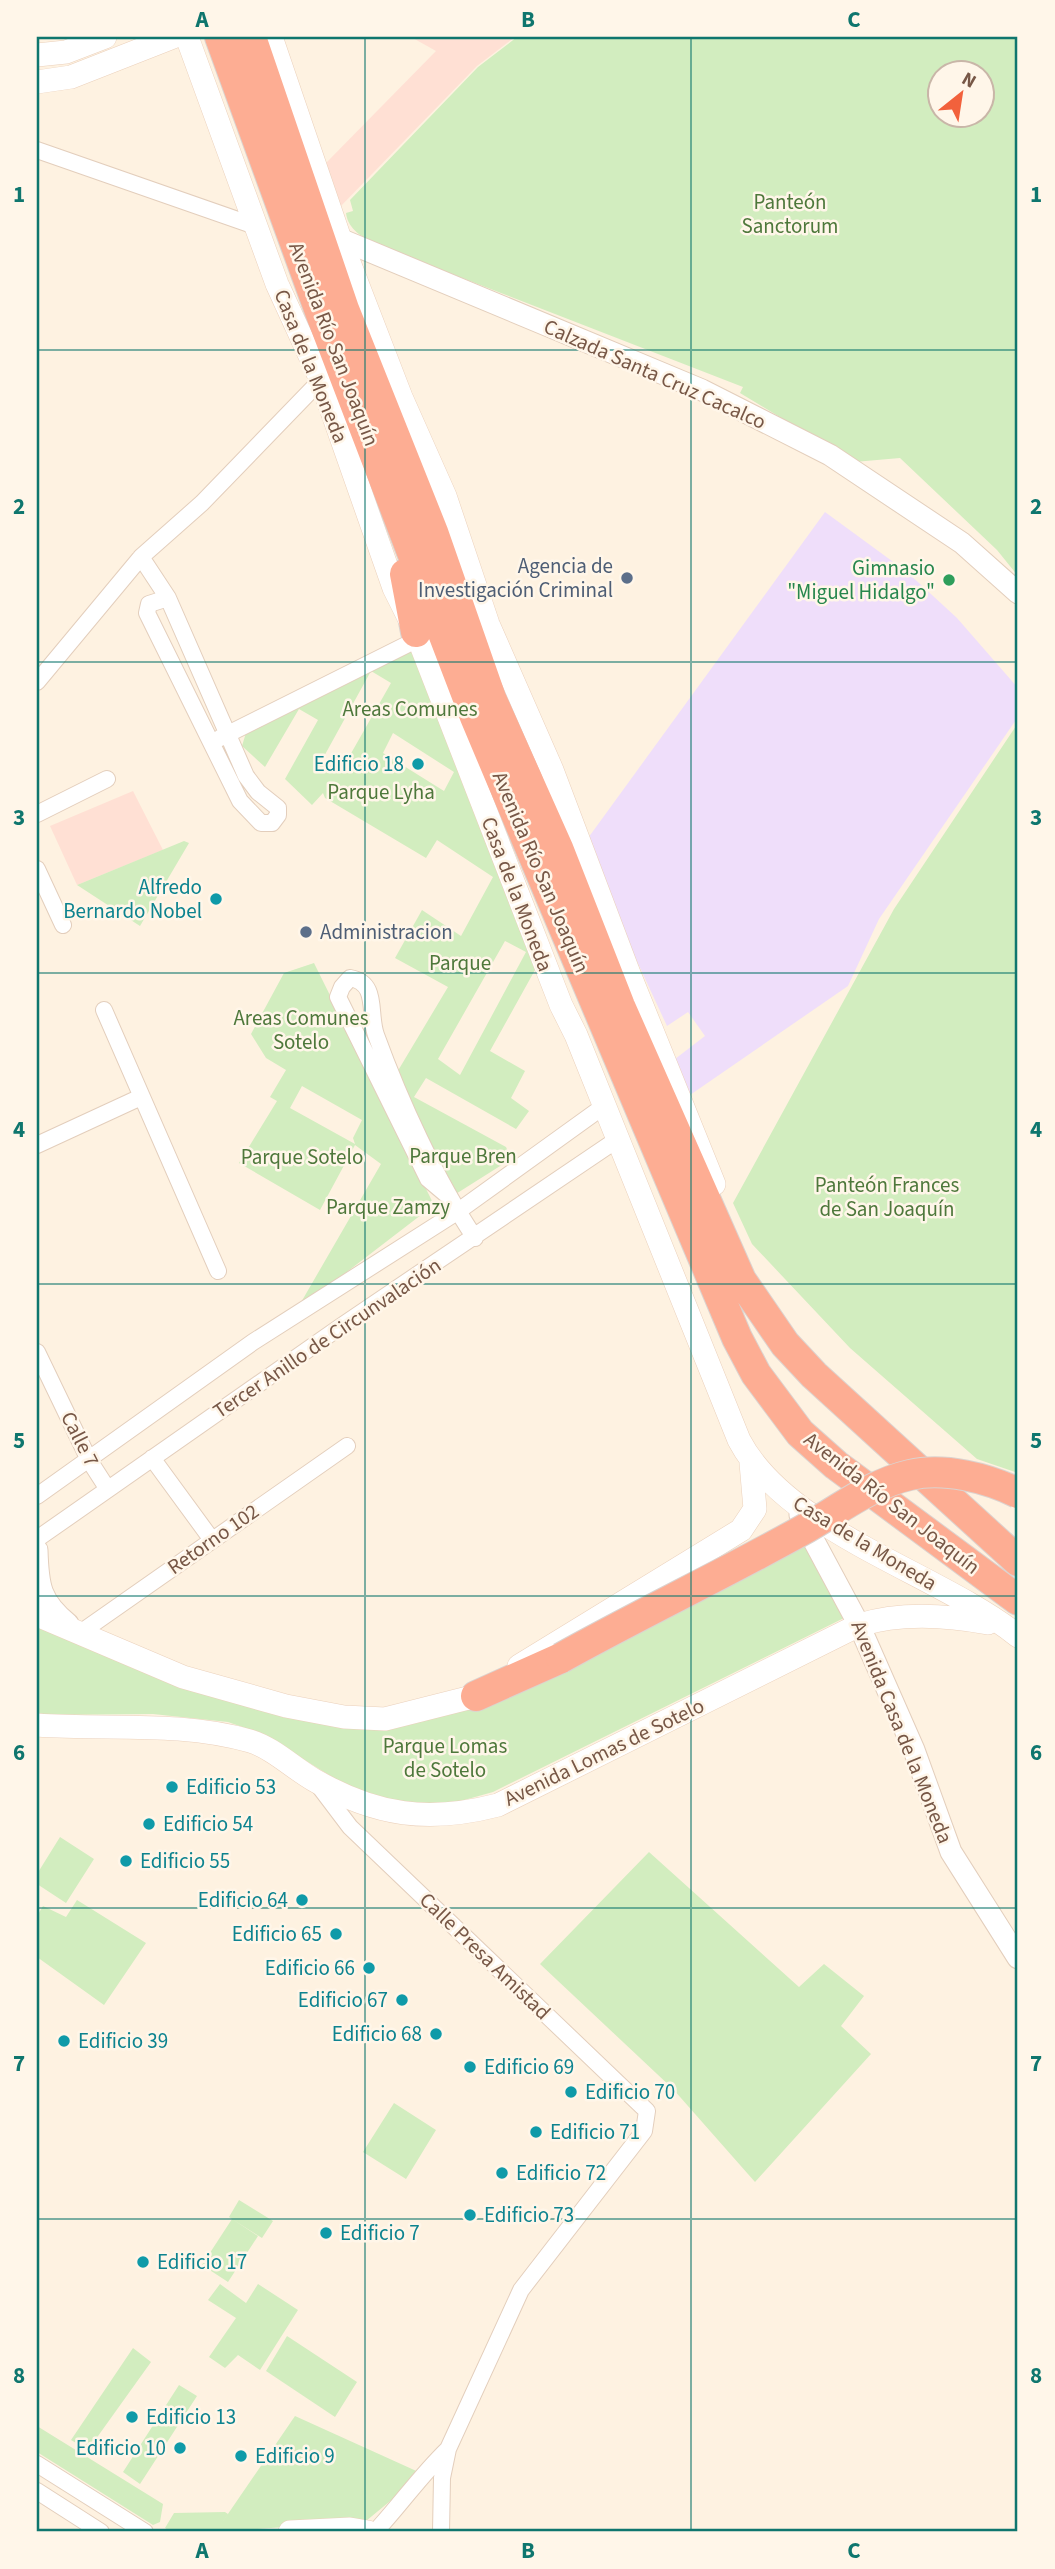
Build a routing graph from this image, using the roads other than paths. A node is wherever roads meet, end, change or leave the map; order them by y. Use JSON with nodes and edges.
{"nodes":[{"id":1,"x":105,"y":37,"type":"edge"},
{"id":2,"x":173,"y":37,"type":"edge"},
{"id":3,"x":187,"y":37,"type":"edge"},
{"id":4,"x":220,"y":37,"type":"edge"},
{"id":5,"x":251,"y":37,"type":"edge"},
{"id":6,"x":271,"y":37,"type":"edge"},
{"id":7,"x":37,"y":55,"type":"edge"},
{"id":8,"x":37,"y":82,"type":"edge"},
{"id":9,"x":258,"y":106,"type":"junction"},
{"id":10,"x":37,"y":150,"type":"edge"},
{"id":11,"x":254,"y":226,"type":"junction"},
{"id":12,"x":340,"y":239,"type":"junction"},
{"id":13,"x":321,"y":380,"type":"junction"},
{"id":14,"x":399,"y":512,"type":"junction"},
{"id":15,"x":141,"y":557,"type":"junction"},
{"id":16,"x":1018,"y":593,"type":"edge"},
{"id":17,"x":168,"y":598,"type":"junction"},
{"id":18,"x":488,"y":624,"type":"junction"},
{"id":19,"x":417,"y":635,"type":"junction"},
{"id":20,"x":37,"y":682,"type":"edge"},
{"id":21,"x":491,"y":698,"type":"junction"},
{"id":22,"x":228,"y":734,"type":"junction"},
{"id":23,"x":212,"y":742,"type":"junction"},
{"id":24,"x":107,"y":779,"type":"dead end"},
{"id":25,"x":37,"y":814,"type":"edge"},
{"id":26,"x":37,"y":869,"type":"edge"},
{"id":27,"x":63,"y":925,"type":"dead end"},
{"id":28,"x":104,"y":1010,"type":"dead end"},
{"id":29,"x":141,"y":1097,"type":"junction"},
{"id":30,"x":604,"y":1106,"type":"junction"},
{"id":31,"x":618,"y":1139,"type":"junction"},
{"id":32,"x":37,"y":1145,"type":"edge"},
{"id":33,"x":447,"y":1195,"type":"junction"},
{"id":34,"x":457,"y":1212,"type":"junction"},
{"id":35,"x":475,"y":1238,"type":"junction"},
{"id":36,"x":218,"y":1271,"type":"dead end"},
{"id":37,"x":785,"y":1344,"type":"junction"},
{"id":38,"x":37,"y":1352,"type":"edge"},
{"id":39,"x":347,"y":1446,"type":"dead end"},
{"id":40,"x":152,"y":1458,"type":"junction"},
{"id":41,"x":89,"y":1460,"type":"junction"},
{"id":42,"x":751,"y":1463,"type":"junction"},
{"id":43,"x":107,"y":1488,"type":"junction"},
{"id":44,"x":1018,"y":1493,"type":"edge"},
{"id":45,"x":37,"y":1496,"type":"edge"},
{"id":46,"x":793,"y":1502,"type":"junction"},
{"id":47,"x":37,"y":1539,"type":"edge"},
{"id":48,"x":212,"y":1540,"type":"junction"},
{"id":49,"x":37,"y":1550,"type":"edge"},
{"id":50,"x":1018,"y":1561,"type":"edge"},
{"id":51,"x":1018,"y":1600,"type":"edge"},
{"id":52,"x":37,"y":1615,"type":"edge"},
{"id":53,"x":859,"y":1625,"type":"junction"},
{"id":54,"x":1012,"y":1631,"type":"edge"},
{"id":55,"x":77,"y":1632,"type":"junction"},
{"id":56,"x":476,"y":1696,"type":"junction"},
{"id":57,"x":37,"y":1725,"type":"edge"},
{"id":58,"x":315,"y":1781,"type":"junction"},
{"id":59,"x":1018,"y":1958,"type":"edge"},
{"id":60,"x":448,"y":2449,"type":"junction"},
{"id":61,"x":37,"y":2464,"type":"edge"},
{"id":62,"x":37,"y":2491,"type":"edge"},
{"id":63,"x":101,"y":2532,"type":"edge"},
{"id":64,"x":145,"y":2532,"type":"edge"},
{"id":65,"x":290,"y":2532,"type":"edge"},
{"id":66,"x":368,"y":2532,"type":"edge"},
{"id":67,"x":374,"y":2532,"type":"edge"},
{"id":68,"x":441,"y":2532,"type":"edge"}],
"edges":[{"from":1,"to":7,"type":"main road"},
{"from":2,"to":8,"type":"main road"},
{"from":3,"to":11,"type":"main road","name":"Casa de la Moneda"},
{"from":4,"to":9,"type":"highway","name":"Avenida Río San Joaquín"},
{"from":5,"to":9,"type":"highway","name":"Avenida Río San Joaquín"},
{"from":6,"to":12,"type":"main road"},
{"from":9,"to":14,"type":"highway","name":"Avenida Río San Joaquín"},
{"from":9,"to":21,"type":"highway","name":"Avenida Río San Joaquín"},
{"from":10,"to":11,"type":"street"},
{"from":11,"to":13,"type":"main road","name":"Casa de la Moneda"},
{"from":12,"to":16,"type":"street","name":"Calzada Santa Cruz Cacalco"},
{"from":12,"to":18,"type":"main road"},
{"from":13,"to":15,"type":"street"},
{"from":13,"to":19,"type":"main road","name":"Casa de la Moneda"},
{"from":14,"to":19,"type":"highway"},
{"from":14,"to":51,"type":"highway","name":"Avenida Río San Joaquín"},
{"from":15,"to":17,"type":"street"},
{"from":15,"to":20,"type":"street"},
{"from":17,"to":22,"type":"street"},
{"from":17,"to":23,"type":"street"},
{"from":18,"to":21,"type":"highway"},
{"from":18,"to":37,"type":"main road"},
{"from":19,"to":22,"type":"street"},
{"from":19,"to":30,"type":"main road","name":"Casa de la Moneda"},
{"from":21,"to":37,"type":"highway","name":"Avenida Río San Joaquín"},
{"from":22,"to":23,"type":"street"},
{"from":22,"to":23,"type":"street"},
{"from":24,"to":25,"type":"street"},
{"from":26,"to":27,"type":"street"},
{"from":28,"to":29,"type":"street"},
{"from":29,"to":32,"type":"street"},
{"from":29,"to":36,"type":"street"},
{"from":30,"to":31,"type":"main road","name":"Casa de la Moneda"},
{"from":30,"to":34,"type":"street","name":"Tercer Anillo de Circunvalación"},
{"from":31,"to":35,"type":"street","name":"Tercer Anillo de Circunvalación"},
{"from":31,"to":42,"type":"main road","name":"Casa de la Moneda"},
{"from":33,"to":33,"type":"street"},
{"from":33,"to":34,"type":"street"},
{"from":34,"to":35,"type":"street"},
{"from":34,"to":41,"type":"street","name":"Tercer Anillo de Circunvalación"},
{"from":35,"to":40,"type":"street","name":"Tercer Anillo de Circunvalación"},
{"from":37,"to":50,"type":"highway","name":"Avenida Río San Joaquín"},
{"from":38,"to":41,"type":"street","name":"Calle 7"},
{"from":39,"to":48,"type":"street","name":"Retorno 102"},
{"from":40,"to":43,"type":"street","name":"Tercer Anillo de Circunvalación"},
{"from":40,"to":48,"type":"street"},
{"from":41,"to":43,"type":"street","name":"Calle 7"},
{"from":41,"to":45,"type":"street","name":"Tercer Anillo de Circunvalación"},
{"from":42,"to":46,"type":"main road","name":"Casa de la Moneda"},
{"from":42,"to":56,"type":"main road"},
{"from":43,"to":47,"type":"street","name":"Tercer Anillo de Circunvalación"},
{"from":44,"to":56,"type":"highway","bridge":true},
{"from":46,"to":53,"type":"street","name":"Avenida Casa de la Moneda"},
{"from":46,"to":54,"type":"main road","name":"Casa de la Moneda"},
{"from":48,"to":55,"type":"street","name":"Retorno 102"},
{"from":49,"to":55,"type":"street"},
{"from":52,"to":55,"type":"main road"},
{"from":53,"to":54,"type":"main road","name":"Avenida Lomas de Sotelo"},
{"from":53,"to":58,"type":"main road","name":"Avenida Lomas de Sotelo"},
{"from":53,"to":59,"type":"street","name":"Avenida Casa de la Moneda"},
{"from":55,"to":56,"type":"main road"},
{"from":57,"to":58,"type":"main road","name":"Avenida Lomas de Sotelo"},
{"from":58,"to":60,"type":"street","name":"Calle Presa Amistad"},
{"from":60,"to":67,"type":"street"},
{"from":60,"to":68,"type":"street"},
{"from":61,"to":64,"type":"street"},
{"from":62,"to":63,"type":"street"},
{"from":65,"to":66,"type":"main road"}]}
